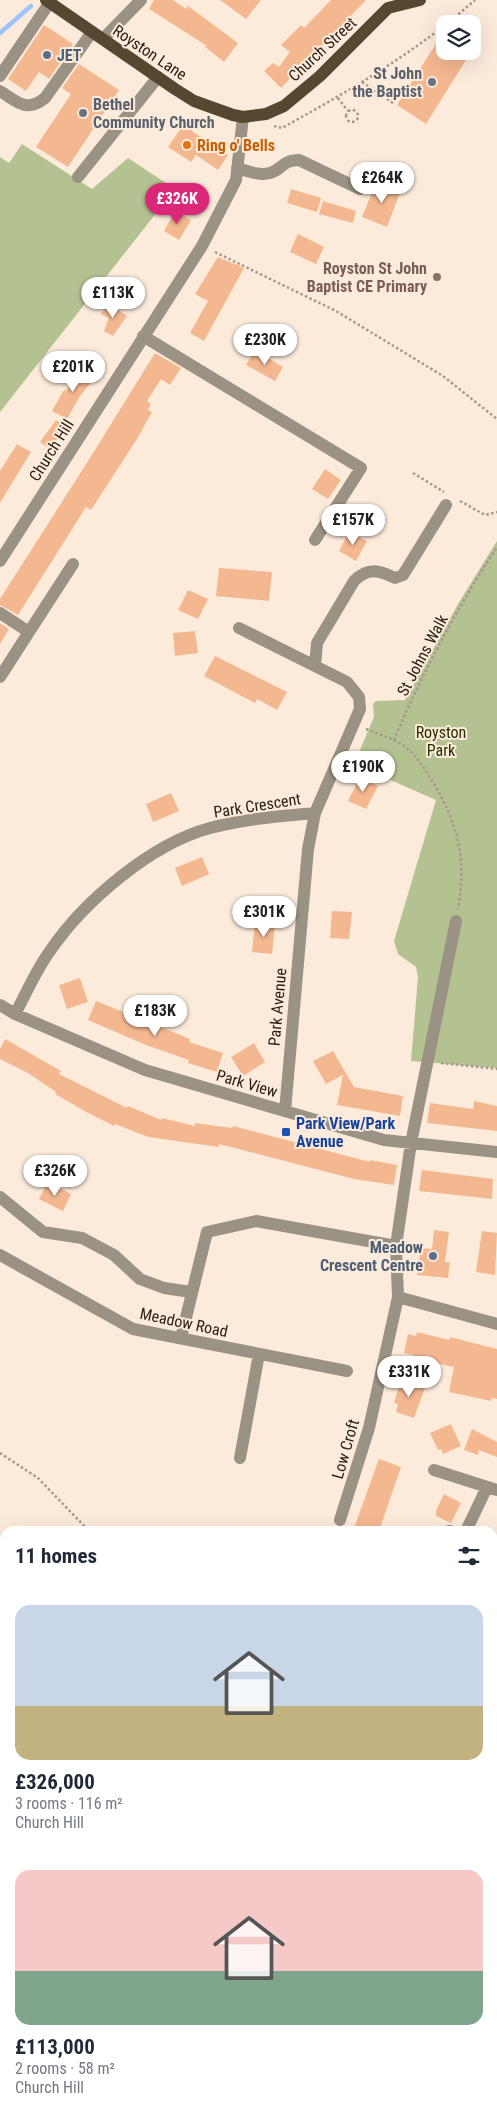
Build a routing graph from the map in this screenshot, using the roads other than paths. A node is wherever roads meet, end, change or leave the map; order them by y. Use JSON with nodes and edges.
{"nodes":[{"id":1,"x":141,"y":0,"type":"edge"},
{"id":2,"x":420,"y":0,"type":"edge"},
{"id":3,"x":48,"y":1,"type":"edge"},
{"id":4,"x":97,"y":36,"type":"junction"},
{"id":5,"x":0,"y":76,"type":"edge"},
{"id":6,"x":158,"y":77,"type":"junction"},
{"id":7,"x":0,"y":91,"type":"edge"},
{"id":8,"x":243,"y":117,"type":"junction"},
{"id":9,"x":238,"y":168,"type":"junction"},
{"id":10,"x":78,"y":176,"type":"dead end"},
{"id":11,"x":360,"y":189,"type":"dead end"},
{"id":12,"x":143,"y":336,"type":"junction"},
{"id":13,"x":446,"y":505,"type":"dead end"},
{"id":14,"x":315,"y":540,"type":"dead end"},
{"id":15,"x":0,"y":561,"type":"edge"},
{"id":16,"x":73,"y":564,"type":"dead end"},
{"id":17,"x":0,"y":613,"type":"edge"},
{"id":18,"x":238,"y":628,"type":"dead end"},
{"id":19,"x":29,"y":632,"type":"junction"},
{"id":20,"x":315,"y":666,"type":"junction"},
{"id":21,"x":0,"y":677,"type":"edge"},
{"id":22,"x":316,"y":813,"type":"junction"},
{"id":23,"x":456,"y":921,"type":"road end"},
{"id":24,"x":0,"y":1005,"type":"edge"},
{"id":25,"x":15,"y":1014,"type":"junction"},
{"id":26,"x":285,"y":1111,"type":"junction"},
{"id":27,"x":411,"y":1143,"type":"junction"},
{"id":28,"x":497,"y":1152,"type":"edge"},
{"id":29,"x":0,"y":1197,"type":"edge"},
{"id":30,"x":396,"y":1246,"type":"junction"},
{"id":31,"x":0,"y":1255,"type":"edge"},
{"id":32,"x":191,"y":1292,"type":"junction"},
{"id":33,"x":398,"y":1297,"type":"junction"},
{"id":34,"x":497,"y":1324,"type":"edge"},
{"id":35,"x":181,"y":1338,"type":"junction"},
{"id":36,"x":259,"y":1354,"type":"junction"},
{"id":37,"x":347,"y":1371,"type":"dead end"},
{"id":38,"x":240,"y":1458,"type":"dead end"},
{"id":39,"x":434,"y":1470,"type":"dead end"},
{"id":40,"x":492,"y":1489,"type":"edge"},
{"id":41,"x":340,"y":1520,"type":"dead end"},
{"id":42,"x":469,"y":1526,"type":"edge"}],
"edges":[{"from":1,"to":4,"type":"street"},
{"from":2,"to":8,"type":"main road","name":"Church Street"},
{"from":3,"to":4,"type":"main road","name":"Royston Lane"},
{"from":3,"to":5,"type":"street"},
{"from":4,"to":6,"type":"main road","name":"Royston Lane"},
{"from":4,"to":7,"type":"street"},
{"from":6,"to":8,"type":"main road","name":"Royston Lane"},
{"from":6,"to":10,"type":"street"},
{"from":8,"to":9,"type":"street","name":"Church Hill"},
{"from":9,"to":11,"type":"street"},
{"from":9,"to":12,"type":"street","name":"Church Hill"},
{"from":12,"to":14,"type":"street"},
{"from":12,"to":15,"type":"street","name":"Church Hill"},
{"from":13,"to":20,"type":"street"},
{"from":16,"to":19,"type":"street"},
{"from":17,"to":19,"type":"street"},
{"from":18,"to":20,"type":"street","name":"Park Avenue"},
{"from":19,"to":21,"type":"street"},
{"from":20,"to":22,"type":"street","name":"Park Avenue"},
{"from":22,"to":25,"type":"street","name":"Park Crescent"},
{"from":22,"to":26,"type":"street","name":"Park Avenue"},
{"from":23,"to":27,"type":"street","name":"Low Croft"},
{"from":24,"to":25,"type":"street","name":"Park View"},
{"from":25,"to":26,"type":"street","name":"Park View"},
{"from":26,"to":27,"type":"street","name":"Park View"},
{"from":27,"to":28,"type":"street","name":"Park View"},
{"from":27,"to":30,"type":"street","name":"Low Croft"},
{"from":29,"to":32,"type":"street"},
{"from":30,"to":32,"type":"street"},
{"from":30,"to":33,"type":"street","name":"Low Croft"},
{"from":31,"to":35,"type":"street","name":"Meadow Road"},
{"from":32,"to":35,"type":"street"},
{"from":33,"to":34,"type":"street"},
{"from":33,"to":41,"type":"street","name":"Low Croft"},
{"from":35,"to":36,"type":"street","name":"Meadow Road"},
{"from":36,"to":37,"type":"street","name":"Meadow Road"},
{"from":36,"to":38,"type":"street"},
{"from":39,"to":40,"type":"street"},
{"from":40,"to":42,"type":"street"}]}
